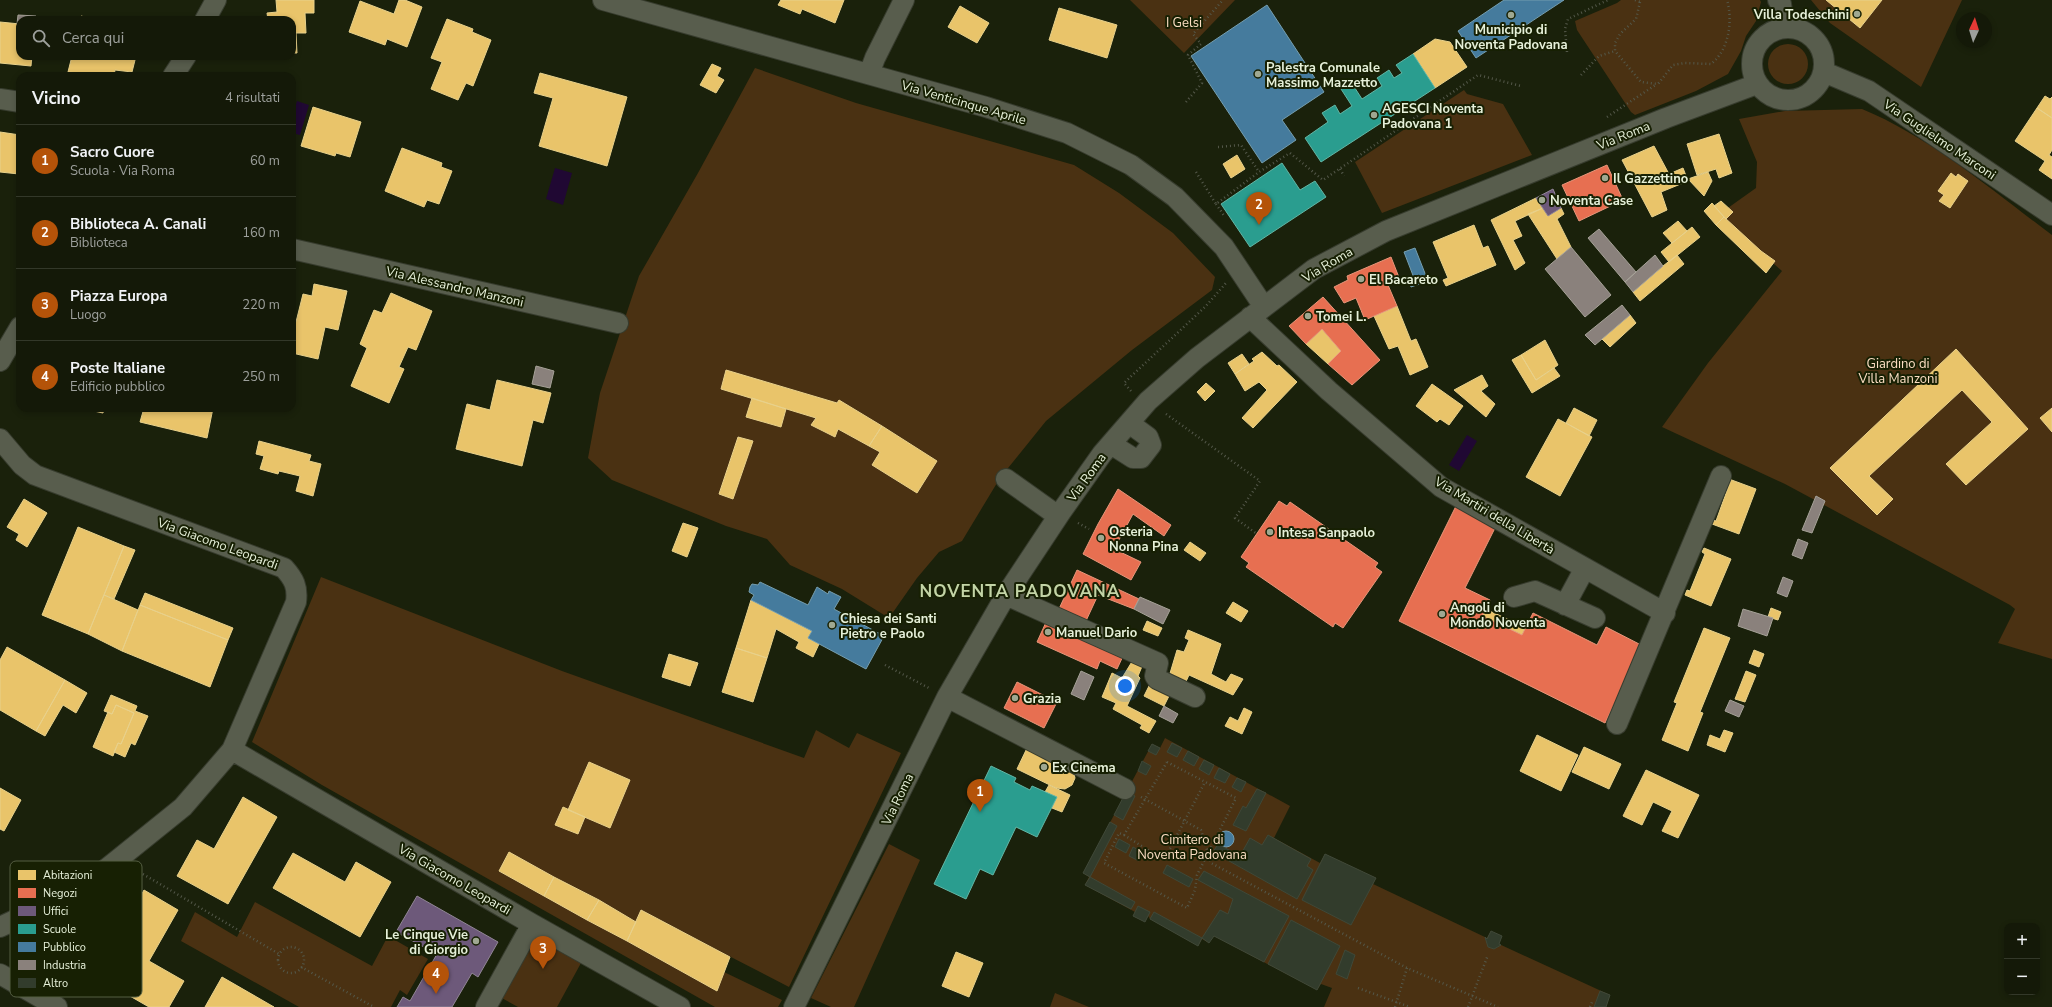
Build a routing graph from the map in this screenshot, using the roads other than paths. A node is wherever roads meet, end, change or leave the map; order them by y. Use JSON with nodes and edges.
{"nodes":[{"id":1,"x":216,"y":0,"type":"edge"},
{"id":2,"x":603,"y":0,"type":"edge"},
{"id":3,"x":904,"y":0,"type":"edge"},
{"id":4,"x":1778,"y":0,"type":"edge"},
{"id":5,"x":207,"y":16,"type":"edge"},
{"id":6,"x":1784,"y":27,"type":"junction"},
{"id":7,"x":183,"y":60,"type":"edge"},
{"id":8,"x":176,"y":72,"type":"edge"},
{"id":9,"x":1824,"y":72,"type":"junction"},
{"id":10,"x":869,"y":74,"type":"junction"},
{"id":11,"x":1758,"y":84,"type":"junction"},
{"id":12,"x":0,"y":99,"type":"edge"},
{"id":13,"x":16,"y":101,"type":"edge"},
{"id":14,"x":2052,"y":215,"type":"edge"},
{"id":15,"x":296,"y":250,"type":"edge"},
{"id":16,"x":1257,"y":312,"type":"junction"},
{"id":17,"x":618,"y":323,"type":"dead end"},
{"id":18,"x":16,"y":334,"type":"edge"},
{"id":19,"x":0,"y":361,"type":"edge"},
{"id":20,"x":1129,"y":423,"type":"junction"},
{"id":21,"x":0,"y":439,"type":"edge"},
{"id":22,"x":1111,"y":444,"type":"junction"},
{"id":23,"x":1721,"y":476,"type":"dead end"},
{"id":24,"x":1006,"y":479,"type":"dead end"},
{"id":25,"x":1058,"y":516,"type":"junction"},
{"id":26,"x":1585,"y":568,"type":"junction"},
{"id":27,"x":1006,"y":595,"type":"junction"},
{"id":28,"x":1514,"y":597,"type":"dead end"},
{"id":29,"x":1565,"y":605,"type":"junction"},
{"id":30,"x":1664,"y":613,"type":"junction"},
{"id":31,"x":1595,"y":618,"type":"dead end"},
{"id":32,"x":947,"y":697,"type":"junction"},
{"id":33,"x":1195,"y":697,"type":"dead end"},
{"id":34,"x":1617,"y":724,"type":"dead end"},
{"id":35,"x":232,"y":750,"type":"junction"},
{"id":36,"x":1125,"y":788,"type":"road end"},
{"id":37,"x":117,"y":861,"type":"edge"},
{"id":38,"x":10,"y":922,"type":"edge"},
{"id":39,"x":532,"y":924,"type":"junction"},
{"id":40,"x":0,"y":927,"type":"edge"},
{"id":41,"x":0,"y":974,"type":"edge"},
{"id":42,"x":10,"y":980,"type":"edge"},
{"id":43,"x":40,"y":997,"type":"edge"},
{"id":44,"x":57,"y":1007,"type":"edge"},
{"id":45,"x":486,"y":1007,"type":"edge"},
{"id":46,"x":680,"y":1007,"type":"edge"},
{"id":47,"x":794,"y":1007,"type":"edge"}],
"edges":[{"from":1,"to":5,"type":"street"},
{"from":2,"to":10,"type":"street","name":"Via Venticinque Aprile"},
{"from":3,"to":10,"type":"street"},
{"from":4,"to":6,"type":"street"},
{"from":6,"to":9,"type":"street"},
{"from":6,"to":11,"type":"street"},
{"from":7,"to":8,"type":"street"},
{"from":9,"to":11,"type":"street"},
{"from":9,"to":14,"type":"street","name":"Via Guglielmo Marconi"},
{"from":10,"to":16,"type":"street","name":"Via Venticinque Aprile"},
{"from":11,"to":16,"type":"street","name":"Via Roma"},
{"from":12,"to":13,"type":"street"},
{"from":15,"to":17,"type":"street","name":"Via Alessandro Manzoni"},
{"from":16,"to":20,"type":"street","name":"Via Roma"},
{"from":16,"to":26,"type":"street","name":"Via Martiri della Libertà"},
{"from":18,"to":19,"type":"street"},
{"from":20,"to":22,"type":"street","name":"Via Roma"},
{"from":20,"to":22,"type":"street"},
{"from":21,"to":35,"type":"street","name":"Via Giacomo Leopardi"},
{"from":22,"to":25,"type":"street","name":"Via Roma"},
{"from":23,"to":30,"type":"street"},
{"from":24,"to":25,"type":"street"},
{"from":25,"to":27,"type":"street","name":"Via Roma"},
{"from":26,"to":29,"type":"street"},
{"from":26,"to":30,"type":"street","name":"Via Martiri della Libertà"},
{"from":27,"to":32,"type":"street","name":"Via Roma"},
{"from":27,"to":33,"type":"street"},
{"from":28,"to":29,"type":"street"},
{"from":29,"to":31,"type":"street"},
{"from":30,"to":34,"type":"street"},
{"from":32,"to":36,"type":"street"},
{"from":32,"to":47,"type":"street","name":"Via Roma"},
{"from":35,"to":37,"type":"street","name":"Via Giacomo Leopardi"},
{"from":35,"to":39,"type":"street","name":"Via Giacomo Leopardi"},
{"from":38,"to":40,"type":"street","name":"Via Giacomo Leopardi"},
{"from":39,"to":45,"type":"street"},
{"from":39,"to":46,"type":"street","name":"Via Giacomo Leopardi"},
{"from":41,"to":42,"type":"street"},
{"from":43,"to":44,"type":"street"}]}
